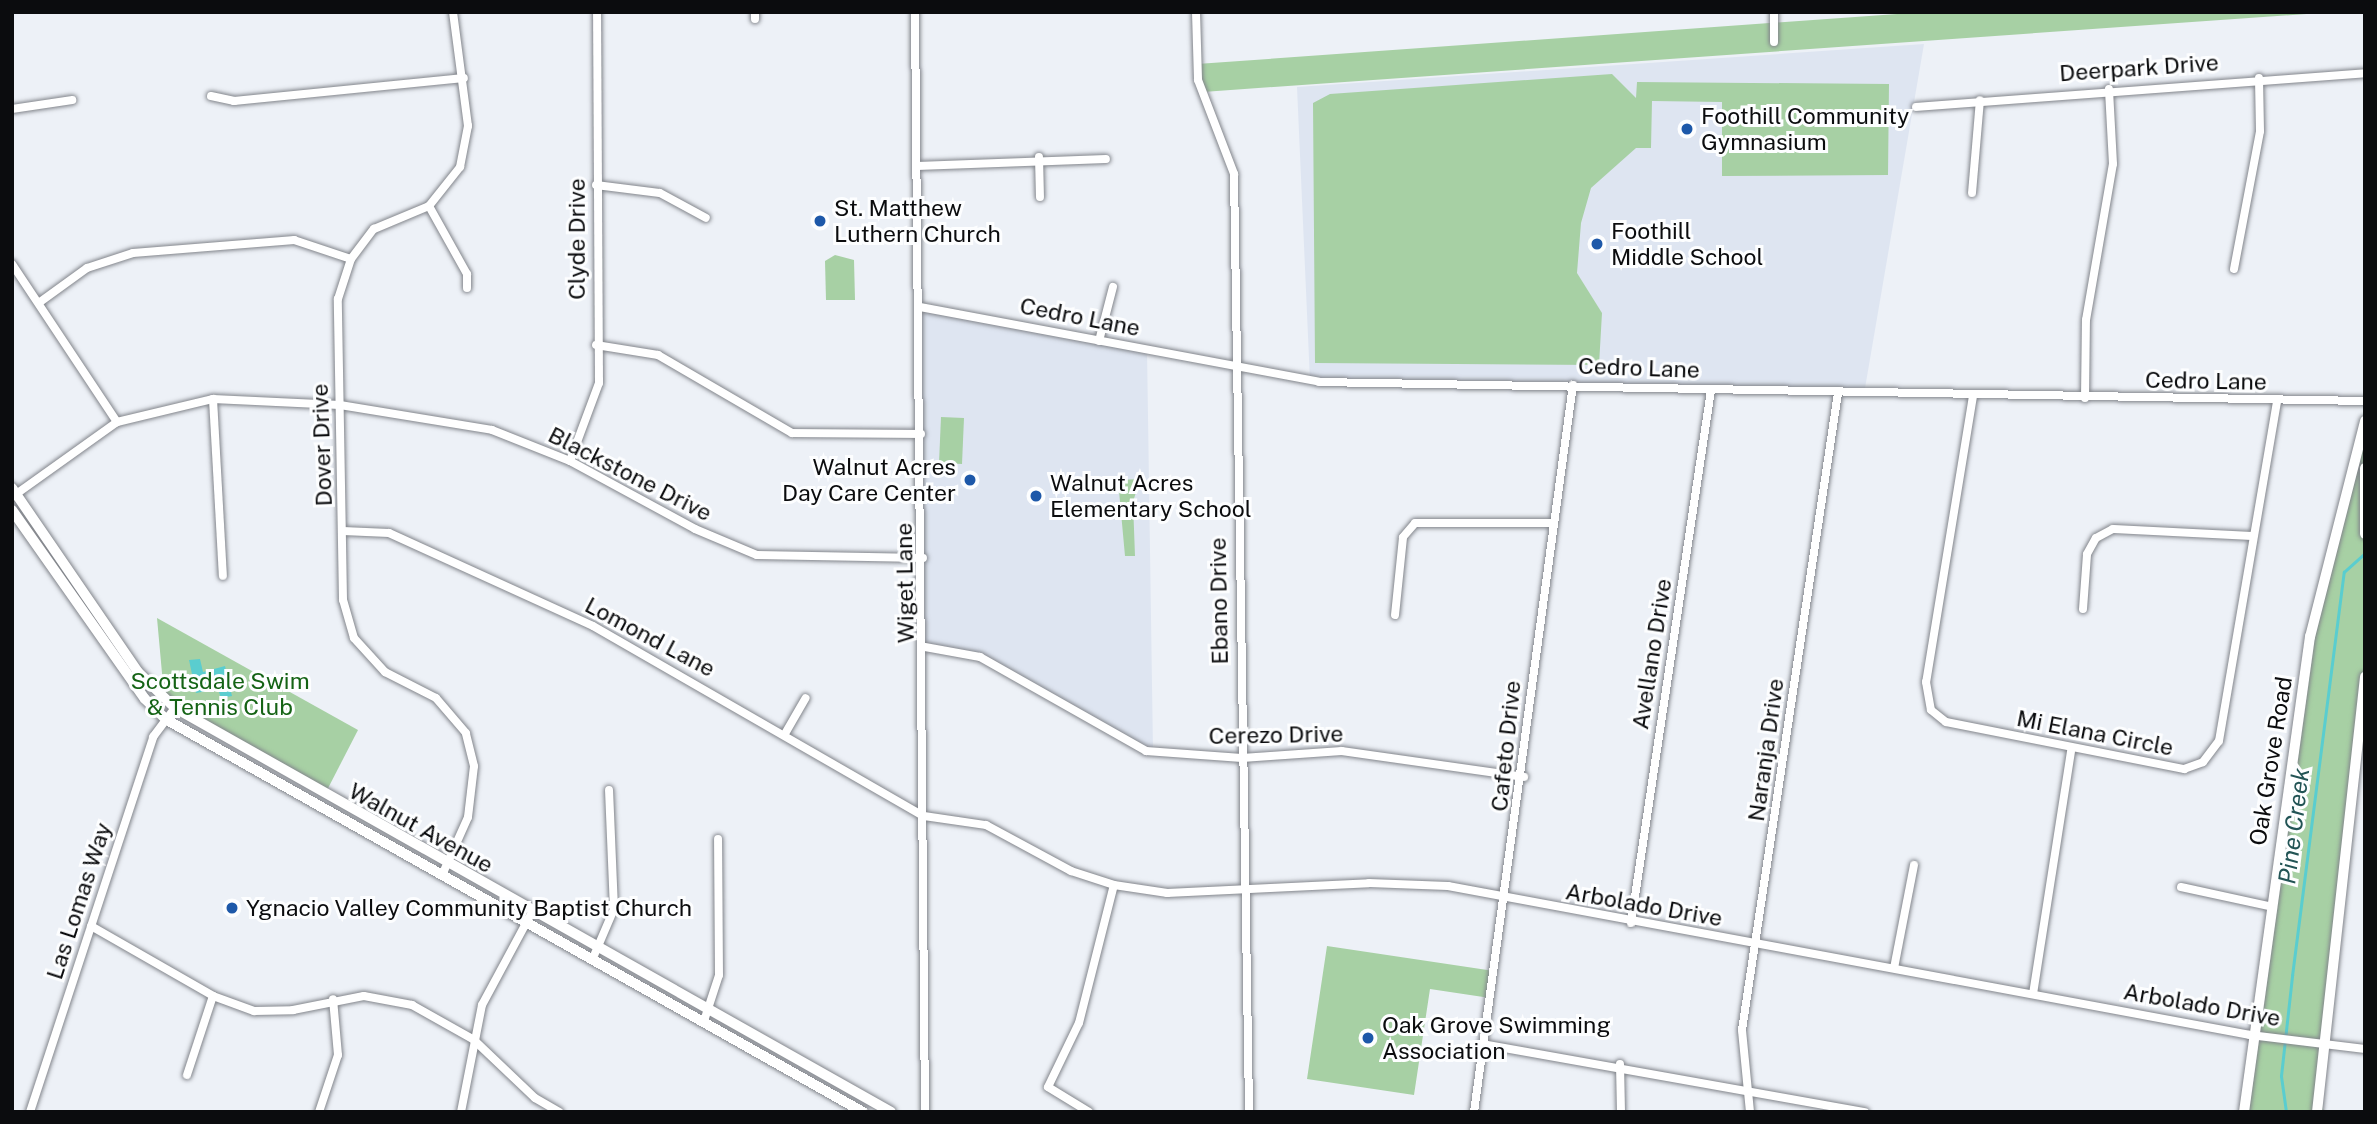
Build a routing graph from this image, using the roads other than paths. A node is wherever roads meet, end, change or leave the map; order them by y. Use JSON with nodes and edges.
{"nodes":[{"id":1,"x":453,"y":12,"type":"edge"},
{"id":2,"x":597,"y":12,"type":"edge"},
{"id":3,"x":915,"y":12,"type":"edge"},
{"id":4,"x":1196,"y":12,"type":"edge"},
{"id":5,"x":1774,"y":12,"type":"edge"},
{"id":6,"x":1774,"y":42,"type":"dead end"},
{"id":7,"x":2365,"y":73,"type":"edge"},
{"id":8,"x":464,"y":78,"type":"junction"},
{"id":9,"x":2259,"y":78,"type":"junction"},
{"id":10,"x":2109,"y":89,"type":"junction"},
{"id":11,"x":211,"y":96,"type":"dead end"},
{"id":12,"x":72,"y":100,"type":"dead end"},
{"id":13,"x":1980,"y":100,"type":"junction"},
{"id":14,"x":1916,"y":107,"type":"dead end"},
{"id":15,"x":12,"y":109,"type":"edge"},
{"id":16,"x":1039,"y":157,"type":"junction"},
{"id":17,"x":1105,"y":159,"type":"dead end"},
{"id":18,"x":916,"y":166,"type":"junction"},
{"id":19,"x":596,"y":185,"type":"junction"},
{"id":20,"x":1972,"y":192,"type":"dead end"},
{"id":21,"x":1040,"y":197,"type":"dead end"},
{"id":22,"x":429,"y":206,"type":"junction"},
{"id":23,"x":706,"y":218,"type":"dead end"},
{"id":24,"x":351,"y":259,"type":"junction"},
{"id":25,"x":12,"y":264,"type":"edge"},
{"id":26,"x":2234,"y":269,"type":"dead end"},
{"id":27,"x":1113,"y":287,"type":"dead end"},
{"id":28,"x":467,"y":288,"type":"dead end"},
{"id":29,"x":40,"y":302,"type":"junction"},
{"id":30,"x":920,"y":307,"type":"junction"},
{"id":31,"x":1100,"y":341,"type":"junction"},
{"id":32,"x":596,"y":345,"type":"junction"},
{"id":33,"x":1234,"y":366,"type":"junction"},
{"id":34,"x":1573,"y":385,"type":"junction"},
{"id":35,"x":1711,"y":390,"type":"junction"},
{"id":36,"x":1839,"y":393,"type":"junction"},
{"id":37,"x":1973,"y":396,"type":"junction"},
{"id":38,"x":2085,"y":398,"type":"junction"},
{"id":39,"x":213,"y":399,"type":"junction"},
{"id":40,"x":2277,"y":401,"type":"junction"},
{"id":41,"x":2365,"y":401,"type":"edge"},
{"id":42,"x":340,"y":405,"type":"junction"},
{"id":43,"x":2365,"y":421,"type":"edge"},
{"id":44,"x":117,"y":422,"type":"junction"},
{"id":45,"x":921,"y":435,"type":"junction"},
{"id":46,"x":570,"y":461,"type":"junction"},
{"id":47,"x":2365,"y":468,"type":"edge"},
{"id":48,"x":14,"y":493,"type":"edge"},
{"id":49,"x":12,"y":510,"type":"edge"},
{"id":50,"x":2364,"y":514,"type":"edge"},
{"id":51,"x":1554,"y":523,"type":"junction"},
{"id":52,"x":343,"y":531,"type":"junction"},
{"id":53,"x":2365,"y":534,"type":"edge"},
{"id":54,"x":2253,"y":536,"type":"junction"},
{"id":55,"x":923,"y":558,"type":"junction"},
{"id":56,"x":223,"y":576,"type":"dead end"},
{"id":57,"x":2083,"y":609,"type":"dead end"},
{"id":58,"x":1395,"y":615,"type":"dead end"},
{"id":59,"x":925,"y":647,"type":"junction"},
{"id":60,"x":2365,"y":677,"type":"edge"},
{"id":61,"x":807,"y":698,"type":"dead end"},
{"id":62,"x":175,"y":708,"type":"junction"},
{"id":63,"x":167,"y":720,"type":"junction"},
{"id":64,"x":786,"y":732,"type":"junction"},
{"id":65,"x":2071,"y":751,"type":"junction"},
{"id":66,"x":1242,"y":758,"type":"junction"},
{"id":67,"x":1524,"y":777,"type":"junction"},
{"id":68,"x":609,"y":790,"type":"dead end"},
{"id":69,"x":924,"y":816,"type":"junction"},
{"id":70,"x":718,"y":839,"type":"dead end"},
{"id":71,"x":448,"y":862,"type":"junction"},
{"id":72,"x":1913,"y":865,"type":"dead end"},
{"id":73,"x":443,"y":873,"type":"junction"},
{"id":74,"x":1114,"y":885,"type":"junction"},
{"id":75,"x":2181,"y":887,"type":"dead end"},
{"id":76,"x":1244,"y":891,"type":"junction"},
{"id":77,"x":1504,"y":898,"type":"junction"},
{"id":78,"x":2268,"y":906,"type":"junction"},
{"id":79,"x":532,"y":912,"type":"junction"},
{"id":80,"x":527,"y":922,"type":"junction"},
{"id":81,"x":1631,"y":923,"type":"junction"},
{"id":82,"x":91,"y":926,"type":"junction"},
{"id":83,"x":1757,"y":944,"type":"junction"},
{"id":84,"x":599,"y":948,"type":"junction"},
{"id":85,"x":593,"y":958,"type":"junction"},
{"id":86,"x":1894,"y":968,"type":"junction"},
{"id":87,"x":2033,"y":993,"type":"junction"},
{"id":88,"x":213,"y":996,"type":"junction"},
{"id":89,"x":333,"y":999,"type":"junction"},
{"id":90,"x":711,"y":1009,"type":"junction"},
{"id":91,"x":704,"y":1021,"type":"junction"},
{"id":92,"x":2255,"y":1035,"type":"junction"},
{"id":93,"x":474,"y":1040,"type":"junction"},
{"id":94,"x":1482,"y":1044,"type":"junction"},
{"id":95,"x":2321,"y":1044,"type":"junction"},
{"id":96,"x":2365,"y":1049,"type":"edge"},
{"id":97,"x":1620,"y":1064,"type":"junction"},
{"id":98,"x":187,"y":1075,"type":"dead end"},
{"id":99,"x":1746,"y":1090,"type":"junction"},
{"id":100,"x":30,"y":1112,"type":"edge"},
{"id":101,"x":318,"y":1112,"type":"edge"},
{"id":102,"x":461,"y":1112,"type":"edge"},
{"id":103,"x":559,"y":1112,"type":"edge"},
{"id":104,"x":863,"y":1112,"type":"edge"},
{"id":105,"x":891,"y":1112,"type":"edge"},
{"id":106,"x":925,"y":1112,"type":"edge"},
{"id":107,"x":1089,"y":1112,"type":"edge"},
{"id":108,"x":1249,"y":1112,"type":"edge"},
{"id":109,"x":1474,"y":1112,"type":"edge"},
{"id":110,"x":1621,"y":1112,"type":"edge"},
{"id":111,"x":1750,"y":1112,"type":"edge"},
{"id":112,"x":1865,"y":1112,"type":"edge"},
{"id":113,"x":2244,"y":1112,"type":"edge"},
{"id":114,"x":2317,"y":1112,"type":"edge"}],
"edges":[{"from":1,"to":8,"type":"street","name":"Dover Drive"},
{"from":2,"to":19,"type":"street","name":"Clyde Drive"},
{"from":3,"to":18,"type":"street","name":"Wiget Lane"},
{"from":4,"to":33,"type":"street","name":"Ebano Drive"},
{"from":5,"to":6,"type":"street"},
{"from":7,"to":9,"type":"street","name":"Deerpark Drive"},
{"from":8,"to":11,"type":"street"},
{"from":8,"to":22,"type":"street","name":"Dover Drive"},
{"from":9,"to":10,"type":"street","name":"Deerpark Drive"},
{"from":9,"to":26,"type":"street"},
{"from":10,"to":13,"type":"street","name":"Deerpark Drive"},
{"from":10,"to":38,"type":"street"},
{"from":12,"to":15,"type":"street"},
{"from":13,"to":14,"type":"street","name":"Deerpark Drive"},
{"from":13,"to":20,"type":"street"},
{"from":16,"to":17,"type":"street"},
{"from":16,"to":18,"type":"street"},
{"from":16,"to":21,"type":"street"},
{"from":18,"to":30,"type":"street","name":"Wiget Lane"},
{"from":19,"to":23,"type":"street"},
{"from":19,"to":32,"type":"street","name":"Clyde Drive"},
{"from":22,"to":24,"type":"street","name":"Dover Drive"},
{"from":22,"to":28,"type":"street"},
{"from":24,"to":29,"type":"street"},
{"from":24,"to":42,"type":"street","name":"Dover Drive"},
{"from":25,"to":29,"type":"street"},
{"from":27,"to":31,"type":"street"},
{"from":29,"to":44,"type":"street"},
{"from":30,"to":31,"type":"street","name":"Cedro Lane"},
{"from":30,"to":45,"type":"street","name":"Wiget Lane"},
{"from":31,"to":33,"type":"street","name":"Cedro Lane"},
{"from":32,"to":45,"type":"street"},
{"from":32,"to":46,"type":"street","name":"Clyde Drive"},
{"from":33,"to":34,"type":"street","name":"Cedro Lane"},
{"from":33,"to":66,"type":"street","name":"Ebano Drive"},
{"from":34,"to":35,"type":"street","name":"Cedro Lane"},
{"from":34,"to":51,"type":"street","name":"Cafeto Drive"},
{"from":35,"to":36,"type":"street","name":"Cedro Lane"},
{"from":35,"to":81,"type":"street","name":"Avellano Drive"},
{"from":36,"to":37,"type":"street","name":"Cedro Lane"},
{"from":36,"to":83,"type":"street","name":"Naranja Drive"},
{"from":37,"to":38,"type":"street","name":"Cedro Lane"},
{"from":37,"to":65,"type":"street","name":"Mi Elana Circle"},
{"from":38,"to":40,"type":"street","name":"Cedro Lane"},
{"from":39,"to":42,"type":"street","name":"Blackstone Drive"},
{"from":39,"to":44,"type":"street","name":"Blackstone Drive"},
{"from":39,"to":56,"type":"street"},
{"from":40,"to":41,"type":"street","name":"Cedro Lane"},
{"from":40,"to":54,"type":"street","name":"Mi Elana Circle"},
{"from":42,"to":46,"type":"street","name":"Blackstone Drive"},
{"from":42,"to":52,"type":"street","name":"Dover Drive"},
{"from":43,"to":78,"type":"street","name":"Oak Grove Road"},
{"from":44,"to":48,"type":"street","name":"Blackstone Drive"},
{"from":45,"to":55,"type":"street","name":"Wiget Lane"},
{"from":46,"to":55,"type":"street","name":"Blackstone Drive"},
{"from":47,"to":50,"type":"street"},
{"from":48,"to":62,"type":"street","name":"Walnut Avenue"},
{"from":49,"to":63,"type":"street","name":"Walnut Avenue"},
{"from":50,"to":53,"type":"street"},
{"from":51,"to":58,"type":"street"},
{"from":51,"to":67,"type":"street","name":"Cafeto Drive"},
{"from":52,"to":64,"type":"street","name":"Lomond Lane"},
{"from":52,"to":71,"type":"street","name":"Dover Drive"},
{"from":54,"to":57,"type":"street"},
{"from":54,"to":65,"type":"street","name":"Mi Elana Circle"},
{"from":55,"to":59,"type":"street","name":"Wiget Lane"},
{"from":59,"to":66,"type":"street","name":"Cerezo Drive"},
{"from":59,"to":69,"type":"street","name":"Wiget Lane"},
{"from":60,"to":95,"type":"street"},
{"from":61,"to":64,"type":"street"},
{"from":62,"to":63,"type":"street","name":"Las Lomas Way"},
{"from":62,"to":71,"type":"street","name":"Walnut Avenue"},
{"from":63,"to":73,"type":"street","name":"Walnut Avenue"},
{"from":63,"to":82,"type":"street","name":"Las Lomas Way"},
{"from":64,"to":69,"type":"street","name":"Lomond Lane"},
{"from":65,"to":87,"type":"street"},
{"from":66,"to":67,"type":"street","name":"Cerezo Drive"},
{"from":66,"to":76,"type":"street","name":"Ebano Drive"},
{"from":67,"to":77,"type":"street","name":"Cafeto Drive"},
{"from":68,"to":84,"type":"street"},
{"from":69,"to":74,"type":"street","name":"Arbolado Drive"},
{"from":69,"to":106,"type":"street","name":"Wiget Lane"},
{"from":70,"to":90,"type":"street"},
{"from":71,"to":73,"type":"street","name":"Dover Drive"},
{"from":71,"to":79,"type":"street","name":"Walnut Avenue"},
{"from":72,"to":86,"type":"street"},
{"from":73,"to":80,"type":"street","name":"Walnut Avenue"},
{"from":74,"to":76,"type":"street","name":"Arbolado Drive"},
{"from":74,"to":107,"type":"street"},
{"from":75,"to":78,"type":"street"},
{"from":76,"to":77,"type":"street","name":"Arbolado Drive"},
{"from":76,"to":108,"type":"street","name":"Ebano Drive"},
{"from":77,"to":81,"type":"street","name":"Arbolado Drive"},
{"from":77,"to":94,"type":"street","name":"Cafeto Drive"},
{"from":78,"to":92,"type":"street","name":"Oak Grove Road"},
{"from":79,"to":80,"type":"street"},
{"from":79,"to":84,"type":"street","name":"Walnut Avenue"},
{"from":80,"to":85,"type":"street","name":"Walnut Avenue"},
{"from":80,"to":93,"type":"street"},
{"from":81,"to":83,"type":"street","name":"Arbolado Drive"},
{"from":82,"to":88,"type":"street"},
{"from":82,"to":100,"type":"street","name":"Las Lomas Way"},
{"from":83,"to":86,"type":"street","name":"Arbolado Drive"},
{"from":83,"to":99,"type":"street","name":"Naranja Drive"},
{"from":84,"to":85,"type":"street"},
{"from":84,"to":90,"type":"street","name":"Walnut Avenue"},
{"from":85,"to":91,"type":"street","name":"Walnut Avenue"},
{"from":86,"to":87,"type":"street","name":"Arbolado Drive"},
{"from":87,"to":92,"type":"street","name":"Arbolado Drive"},
{"from":88,"to":89,"type":"street"},
{"from":88,"to":98,"type":"street"},
{"from":89,"to":93,"type":"street"},
{"from":89,"to":101,"type":"street"},
{"from":90,"to":91,"type":"street"},
{"from":90,"to":105,"type":"street","name":"Walnut Avenue"},
{"from":91,"to":104,"type":"street","name":"Walnut Avenue"},
{"from":92,"to":95,"type":"street","name":"Arbolado Drive"},
{"from":92,"to":113,"type":"street","name":"Oak Grove Road"},
{"from":93,"to":102,"type":"street"},
{"from":93,"to":103,"type":"street"},
{"from":94,"to":97,"type":"street"},
{"from":94,"to":109,"type":"street","name":"Cafeto Drive"},
{"from":95,"to":96,"type":"street","name":"Arbolado Drive"},
{"from":95,"to":114,"type":"street"},
{"from":97,"to":99,"type":"street"},
{"from":97,"to":110,"type":"street"},
{"from":99,"to":111,"type":"street","name":"Naranja Drive"},
{"from":99,"to":112,"type":"street"}]}
